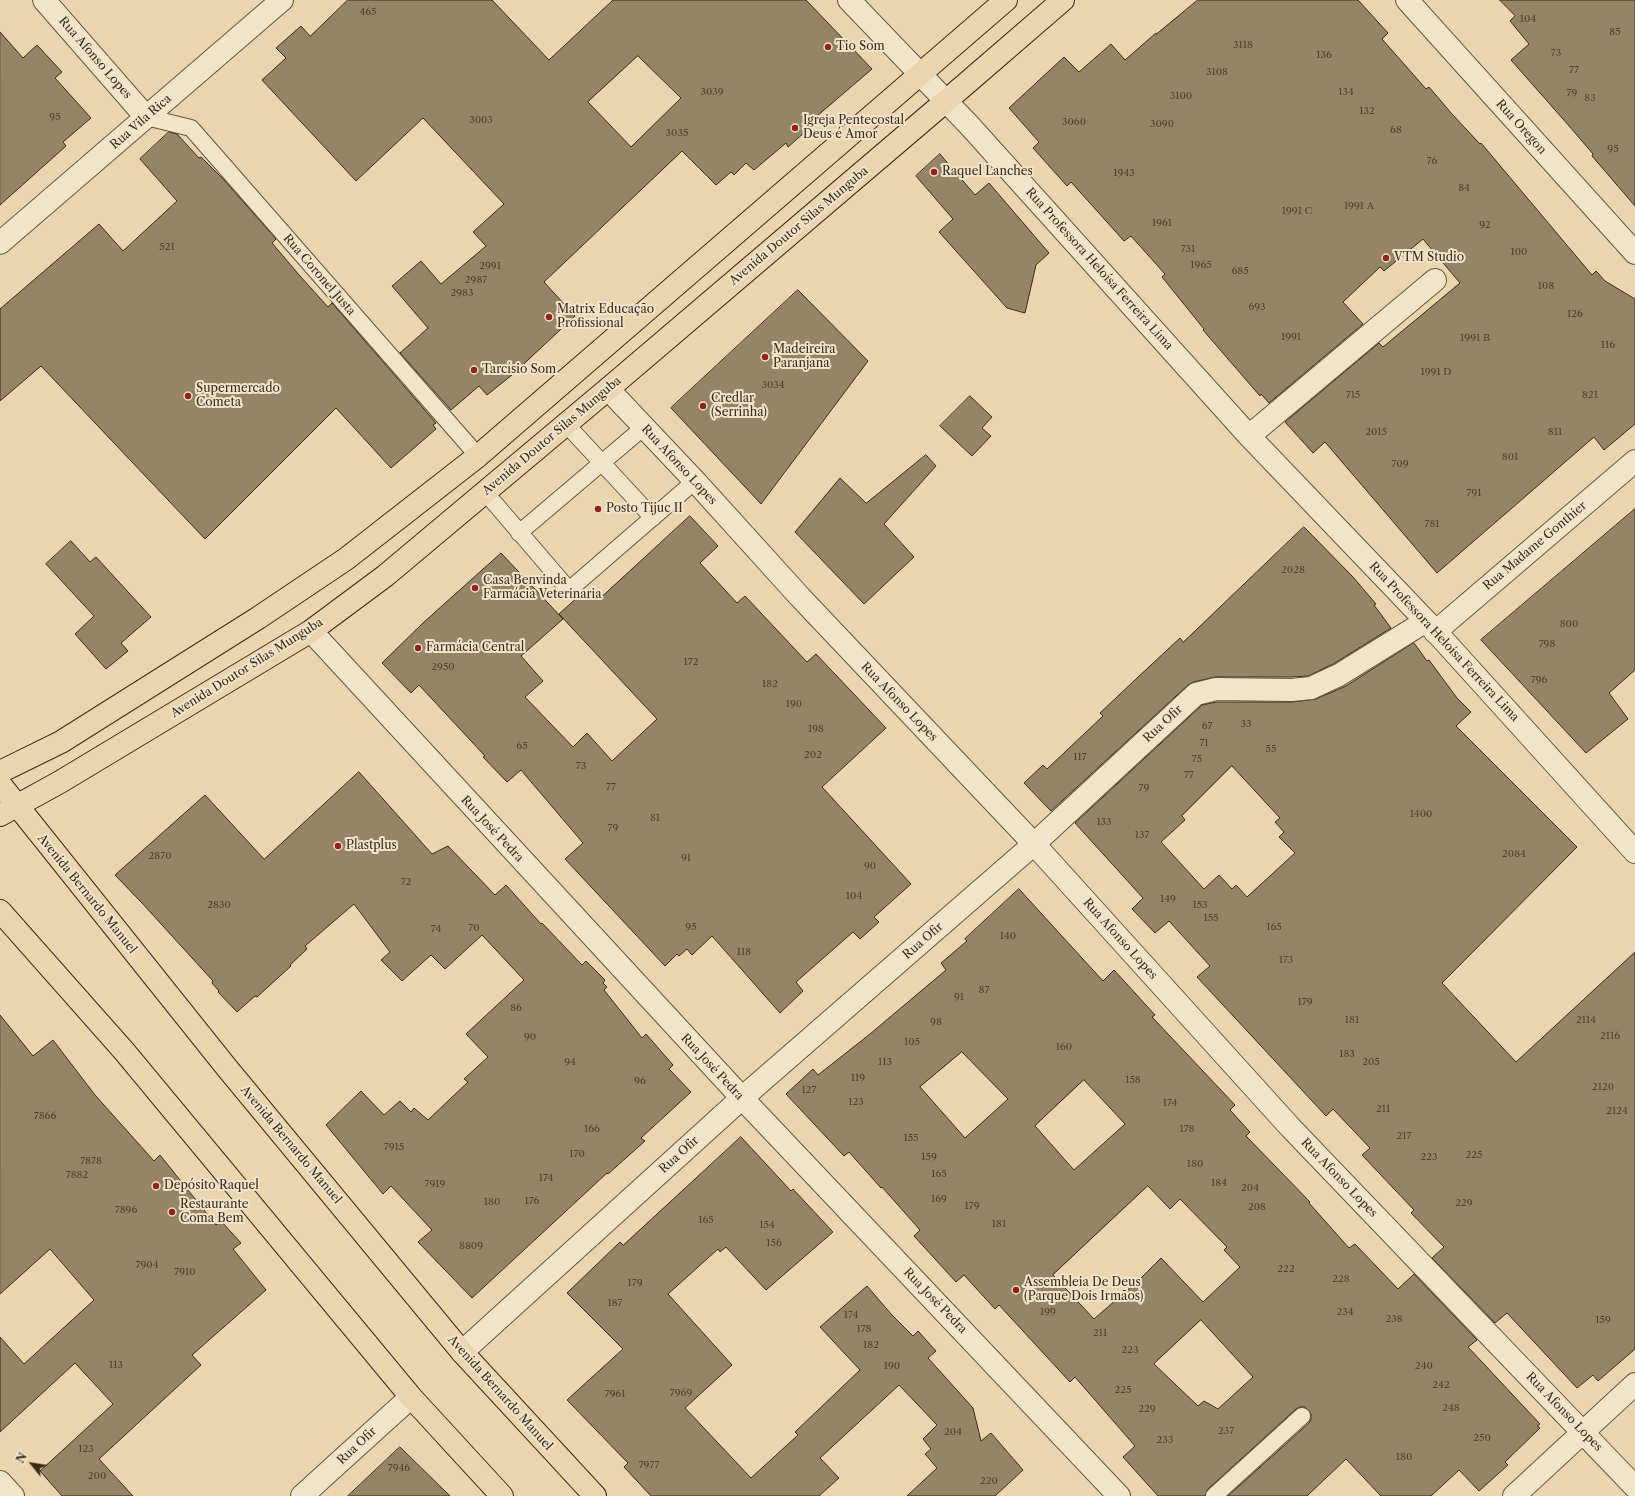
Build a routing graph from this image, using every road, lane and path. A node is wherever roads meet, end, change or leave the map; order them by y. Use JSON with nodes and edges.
{"nodes":[{"id":1,"x":44,"y":0,"type":"edge"},
{"id":2,"x":282,"y":0,"type":"edge"},
{"id":3,"x":849,"y":0,"type":"edge"},
{"id":4,"x":1006,"y":0,"type":"edge"},
{"id":5,"x":1063,"y":0,"type":"edge"},
{"id":6,"x":1407,"y":0,"type":"edge"},
{"id":7,"x":920,"y":74,"type":"junction"},
{"id":8,"x":946,"y":101,"type":"junction"},
{"id":9,"x":146,"y":117,"type":"junction"},
{"id":10,"x":0,"y":244,"type":"edge"},
{"id":11,"x":1635,"y":253,"type":"edge"},
{"id":12,"x":1435,"y":280,"type":"dead end"},
{"id":13,"x":608,"y":389,"type":"junction"},
{"id":14,"x":566,"y":424,"type":"junction"},
{"id":15,"x":644,"y":427,"type":"junction"},
{"id":16,"x":1249,"y":436,"type":"junction"},
{"id":17,"x":478,"y":456,"type":"junction"},
{"id":18,"x":1635,"y":461,"type":"edge"},
{"id":19,"x":602,"y":462,"type":"junction"},
{"id":20,"x":695,"y":481,"type":"junction"},
{"id":21,"x":485,"y":492,"type":"junction"},
{"id":22,"x":653,"y":518,"type":"junction"},
{"id":23,"x":519,"y":532,"type":"junction"},
{"id":24,"x":1431,"y":626,"type":"junction"},
{"id":25,"x":311,"y":632,"type":"junction"},
{"id":26,"x":0,"y":772,"type":"edge"},
{"id":27,"x":0,"y":784,"type":"edge"},
{"id":28,"x":8,"y":810,"type":"edge"},
{"id":29,"x":1034,"y":844,"type":"junction"},
{"id":30,"x":1635,"y":852,"type":"edge"},
{"id":31,"x":0,"y":911,"type":"edge"},
{"id":32,"x":742,"y":1098,"type":"junction"},
{"id":33,"x":462,"y":1352,"type":"junction"},
{"id":34,"x":1635,"y":1384,"type":"edge"},
{"id":35,"x":411,"y":1397,"type":"junction"},
{"id":36,"x":1302,"y":1416,"type":"dead end"},
{"id":37,"x":1583,"y":1431,"type":"junction"},
{"id":38,"x":0,"y":1482,"type":"edge"},
{"id":39,"x":1635,"y":1487,"type":"edge"},
{"id":40,"x":13,"y":1496,"type":"edge"},
{"id":41,"x":302,"y":1496,"type":"edge"},
{"id":42,"x":502,"y":1496,"type":"edge"},
{"id":43,"x":595,"y":1496,"type":"edge"},
{"id":44,"x":1119,"y":1496,"type":"edge"},
{"id":45,"x":1214,"y":1496,"type":"edge"},
{"id":46,"x":1514,"y":1496,"type":"edge"}],
"edges":[{"from":1,"to":9,"type":"street","name":"Rua Afonso Lopes"},
{"from":2,"to":9,"type":"street","name":"Rua Vila Rica"},
{"from":3,"to":7,"type":"street","name":"Rua Professora Heloísa Ferreira Lima"},
{"from":4,"to":7,"type":"main road"},
{"from":5,"to":8,"type":"main road","name":"Avenida Doutor Silas Munguba"},
{"from":6,"to":11,"type":"street","name":"Rua Oregon"},
{"from":7,"to":8,"type":"street","name":"Rua Professora Heloísa Ferreira Lima"},
{"from":7,"to":17,"type":"main road"},
{"from":8,"to":13,"type":"main road","name":"Avenida Doutor Silas Munguba"},
{"from":8,"to":16,"type":"street","name":"Rua Professora Heloísa Ferreira Lima"},
{"from":9,"to":10,"type":"street","name":"Rua Vila Rica"},
{"from":9,"to":17,"type":"lane","name":"Rua Coronel Justa"},
{"from":12,"to":16,"type":"street"},
{"from":13,"to":14,"type":"main road","name":"Avenida Doutor Silas Munguba"},
{"from":13,"to":15,"type":"street","name":"Rua Afonso Lopes"},
{"from":14,"to":19,"type":"lane"},
{"from":14,"to":21,"type":"main road","name":"Avenida Doutor Silas Munguba"},
{"from":15,"to":19,"type":"lane"},
{"from":15,"to":20,"type":"street","name":"Rua Afonso Lopes"},
{"from":16,"to":24,"type":"street","name":"Rua Professora Heloísa Ferreira Lima"},
{"from":17,"to":26,"type":"main road"},
{"from":18,"to":24,"type":"street","name":"Rua Madame Gonthier"},
{"from":19,"to":22,"type":"lane"},
{"from":19,"to":23,"type":"lane"},
{"from":20,"to":22,"type":"lane"},
{"from":20,"to":29,"type":"street","name":"Rua Afonso Lopes"},
{"from":21,"to":23,"type":"lane"},
{"from":21,"to":25,"type":"main road","name":"Avenida Doutor Silas Munguba"},
{"from":22,"to":23,"type":"lane"},
{"from":24,"to":29,"type":"street","name":"Rua Ofir"},
{"from":24,"to":30,"type":"street","name":"Rua Professora Heloísa Ferreira Lima"},
{"from":25,"to":28,"type":"main road","name":"Avenida Doutor Silas Munguba"},
{"from":25,"to":32,"type":"street","name":"Rua José Pedra"},
{"from":27,"to":28,"type":"main road","name":"Avenida Bernardo Manuel"},
{"from":28,"to":33,"type":"main road","name":"Avenida Bernardo Manuel"},
{"from":29,"to":32,"type":"street","name":"Rua Ofir"},
{"from":29,"to":37,"type":"street","name":"Rua Afonso Lopes"},
{"from":31,"to":35,"type":"main road"},
{"from":32,"to":33,"type":"street","name":"Rua Ofir"},
{"from":32,"to":44,"type":"street","name":"Rua José Pedra"},
{"from":33,"to":43,"type":"main road","name":"Avenida Bernardo Manuel"},
{"from":34,"to":37,"type":"street"},
{"from":35,"to":41,"type":"street","name":"Rua Ofir"},
{"from":35,"to":42,"type":"main road"},
{"from":36,"to":45,"type":"lane"},
{"from":37,"to":39,"type":"street","name":"Rua Afonso Lopes"},
{"from":37,"to":46,"type":"street"},
{"from":38,"to":40,"type":"street"}]}
